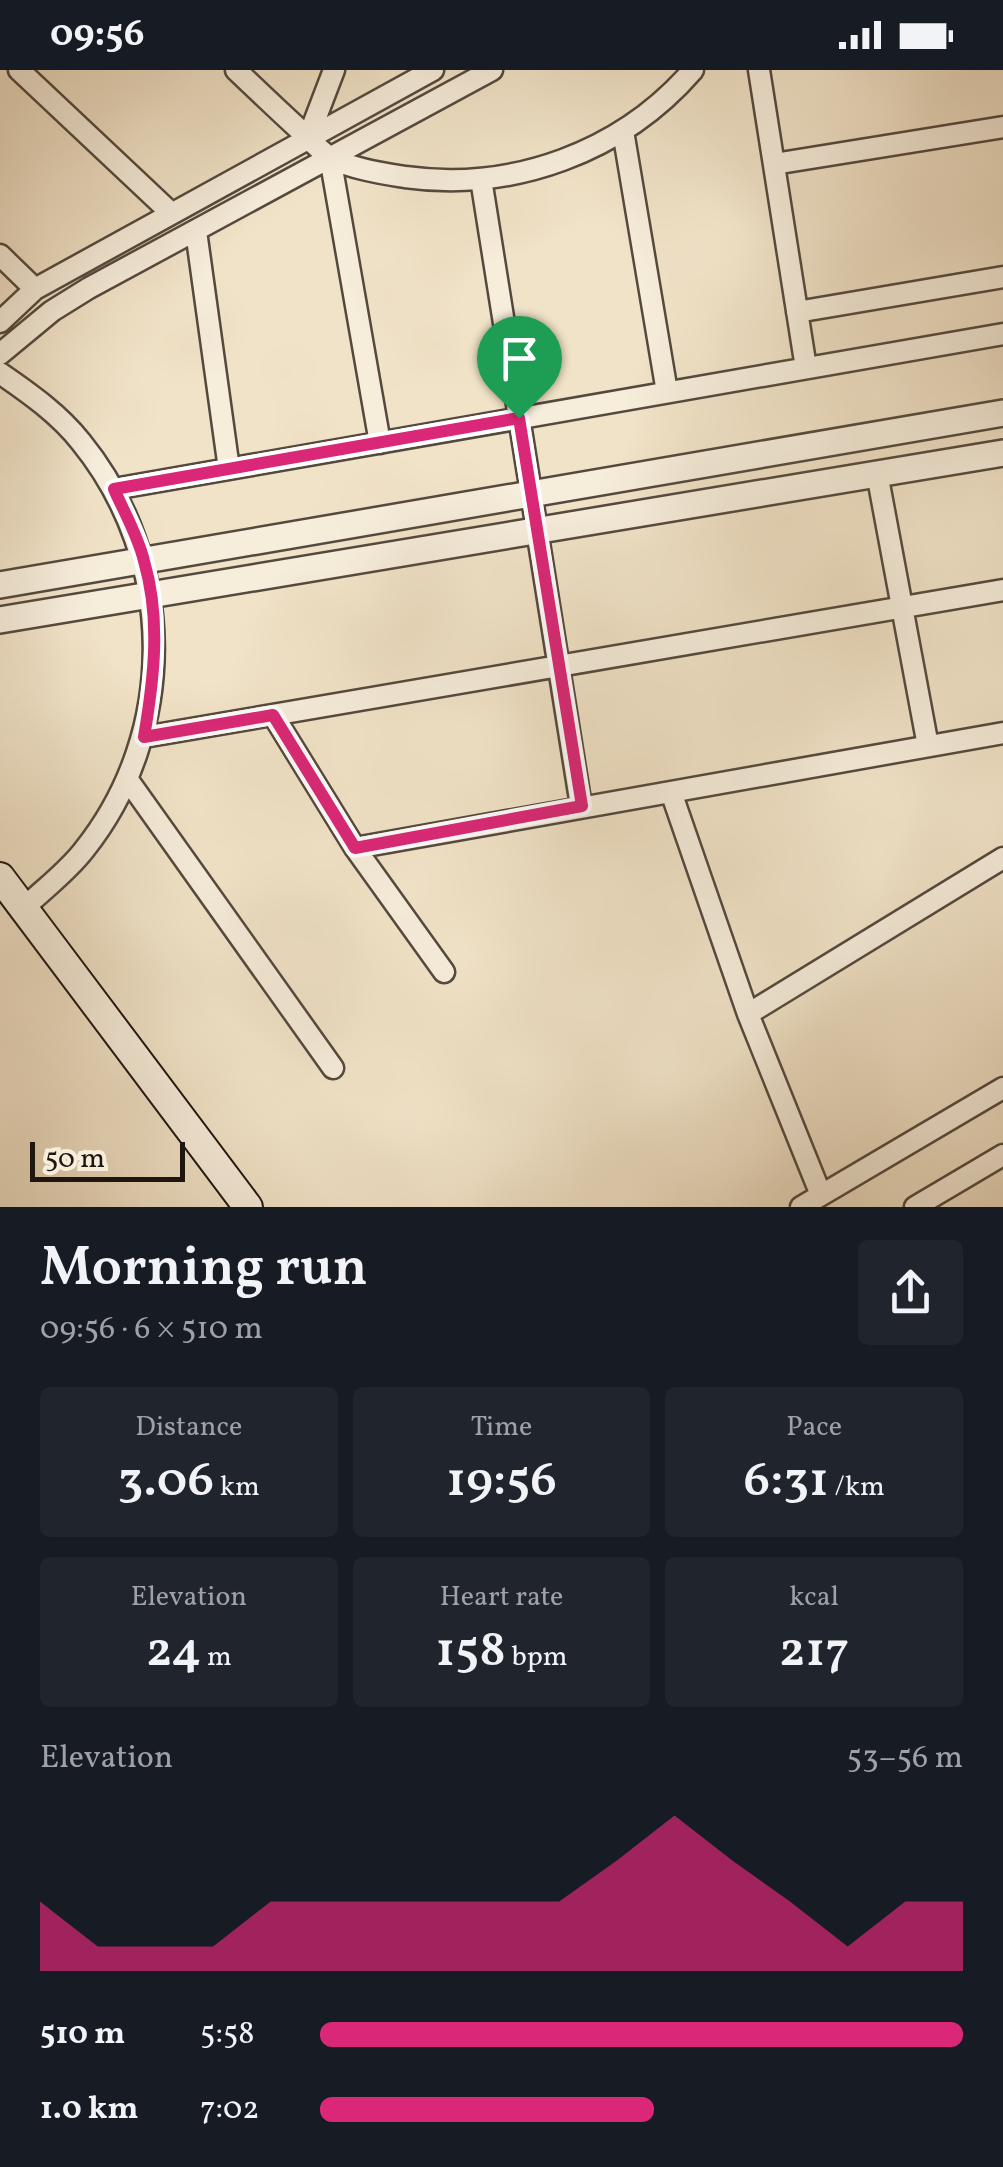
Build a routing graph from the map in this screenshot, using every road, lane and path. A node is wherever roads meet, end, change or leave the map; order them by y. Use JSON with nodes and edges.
{"nodes":[{"id":1,"x":19,"y":70,"type":"edge"},
{"id":2,"x":236,"y":70,"type":"edge"},
{"id":3,"x":334,"y":70,"type":"edge"},
{"id":4,"x":433,"y":70,"type":"edge"},
{"id":5,"x":492,"y":70,"type":"edge"},
{"id":6,"x":693,"y":70,"type":"edge"},
{"id":7,"x":760,"y":70,"type":"edge"},
{"id":8,"x":1003,"y":126,"type":"edge"},
{"id":9,"x":624,"y":131,"type":"junction"},
{"id":10,"x":308,"y":138,"type":"junction"},
{"id":11,"x":330,"y":158,"type":"junction"},
{"id":12,"x":774,"y":164,"type":"junction"},
{"id":13,"x":481,"y":179,"type":"junction"},
{"id":14,"x":171,"y":213,"type":"junction"},
{"id":15,"x":196,"y":231,"type":"junction"},
{"id":16,"x":0,"y":255,"type":"edge"},
{"id":17,"x":1003,"y":277,"type":"edge"},
{"id":18,"x":36,"y":289,"type":"junction"},
{"id":19,"x":797,"y":312,"type":"junction"},
{"id":20,"x":0,"y":322,"type":"edge"},
{"id":21,"x":1003,"y":334,"type":"edge"},
{"id":22,"x":0,"y":354,"type":"edge"},
{"id":23,"x":806,"y":368,"type":"junction"},
{"id":24,"x":0,"y":373,"type":"edge"},
{"id":25,"x":667,"y":392,"type":"junction"},
{"id":26,"x":1003,"y":412,"type":"edge"},
{"id":27,"x":519,"y":418,"type":"junction"},
{"id":28,"x":380,"y":442,"type":"junction"},
{"id":29,"x":1003,"y":453,"type":"edge"},
{"id":30,"x":229,"y":469,"type":"junction"},
{"id":31,"x":878,"y":474,"type":"junction"},
{"id":32,"x":114,"y":489,"type":"junction"},
{"id":33,"x":531,"y":493,"type":"junction"},
{"id":34,"x":537,"y":530,"type":"junction"},
{"id":35,"x":144,"y":558,"type":"junction"},
{"id":36,"x":0,"y":585,"type":"edge"},
{"id":37,"x":1003,"y":590,"type":"edge"},
{"id":38,"x":152,"y":594,"type":"junction"},
{"id":39,"x":903,"y":608,"type":"junction"},
{"id":40,"x":0,"y":620,"type":"edge"},
{"id":41,"x":559,"y":666,"type":"junction"},
{"id":42,"x":273,"y":715,"type":"junction"},
{"id":43,"x":1003,"y":732,"type":"edge"},
{"id":44,"x":144,"y":737,"type":"junction"},
{"id":45,"x":928,"y":746,"type":"junction"},
{"id":46,"x":128,"y":780,"type":"junction"},
{"id":47,"x":671,"y":792,"type":"junction"},
{"id":48,"x":582,"y":806,"type":"junction"},
{"id":49,"x":355,"y":848,"type":"junction"},
{"id":50,"x":1003,"y":858,"type":"edge"},
{"id":51,"x":0,"y":877,"type":"edge"},
{"id":52,"x":24,"y":908,"type":"junction"},
{"id":53,"x":444,"y":972,"type":"dead end"},
{"id":54,"x":748,"y":1014,"type":"junction"},
{"id":55,"x":333,"y":1068,"type":"dead end"},
{"id":56,"x":1003,"y":1088,"type":"edge"},
{"id":57,"x":1003,"y":1155,"type":"edge"},
{"id":58,"x":821,"y":1195,"type":"junction"},
{"id":59,"x":248,"y":1207,"type":"edge"},
{"id":60,"x":801,"y":1207,"type":"edge"},
{"id":61,"x":914,"y":1207,"type":"edge"}],
"edges":[{"from":1,"to":14,"type":"street"},
{"from":2,"to":10,"type":"street"},
{"from":3,"to":10,"type":"street"},
{"from":4,"to":10,"type":"street"},
{"from":5,"to":11,"type":"street"},
{"from":6,"to":9,"type":"street"},
{"from":7,"to":12,"type":"street"},
{"from":8,"to":12,"type":"street"},
{"from":9,"to":13,"type":"street"},
{"from":9,"to":25,"type":"street"},
{"from":10,"to":11,"type":"street"},
{"from":10,"to":14,"type":"street"},
{"from":11,"to":13,"type":"street"},
{"from":11,"to":15,"type":"street"},
{"from":11,"to":28,"type":"street"},
{"from":12,"to":19,"type":"street"},
{"from":13,"to":27,"type":"street"},
{"from":14,"to":18,"type":"street"},
{"from":15,"to":22,"type":"street"},
{"from":15,"to":30,"type":"street"},
{"from":16,"to":18,"type":"street"},
{"from":17,"to":19,"type":"street"},
{"from":18,"to":20,"type":"street"},
{"from":19,"to":23,"type":"street"},
{"from":21,"to":23,"type":"street"},
{"from":23,"to":25,"type":"street"},
{"from":24,"to":32,"type":"street"},
{"from":25,"to":27,"type":"street"},
{"from":26,"to":33,"type":"street"},
{"from":27,"to":28,"type":"street"},
{"from":27,"to":33,"type":"street"},
{"from":28,"to":30,"type":"street"},
{"from":29,"to":31,"type":"street"},
{"from":30,"to":32,"type":"street"},
{"from":31,"to":34,"type":"street"},
{"from":31,"to":39,"type":"street"},
{"from":32,"to":35,"type":"street"},
{"from":33,"to":34,"type":"street"},
{"from":33,"to":35,"type":"street"},
{"from":34,"to":38,"type":"street"},
{"from":34,"to":41,"type":"street"},
{"from":35,"to":36,"type":"street"},
{"from":35,"to":38,"type":"street"},
{"from":37,"to":39,"type":"street"},
{"from":38,"to":40,"type":"street"},
{"from":38,"to":44,"type":"street"},
{"from":39,"to":41,"type":"street"},
{"from":39,"to":45,"type":"street"},
{"from":41,"to":42,"type":"street"},
{"from":41,"to":48,"type":"street"},
{"from":42,"to":44,"type":"street"},
{"from":42,"to":49,"type":"street"},
{"from":43,"to":45,"type":"street"},
{"from":44,"to":46,"type":"street"},
{"from":45,"to":47,"type":"street"},
{"from":46,"to":52,"type":"street"},
{"from":46,"to":55,"type":"street"},
{"from":47,"to":48,"type":"street"},
{"from":47,"to":54,"type":"street"},
{"from":48,"to":49,"type":"street"},
{"from":49,"to":53,"type":"street"},
{"from":50,"to":54,"type":"street"},
{"from":51,"to":52,"type":"main road"},
{"from":52,"to":59,"type":"main road"},
{"from":54,"to":58,"type":"street"},
{"from":56,"to":58,"type":"street"},
{"from":57,"to":61,"type":"street"},
{"from":58,"to":60,"type":"street"}]}
